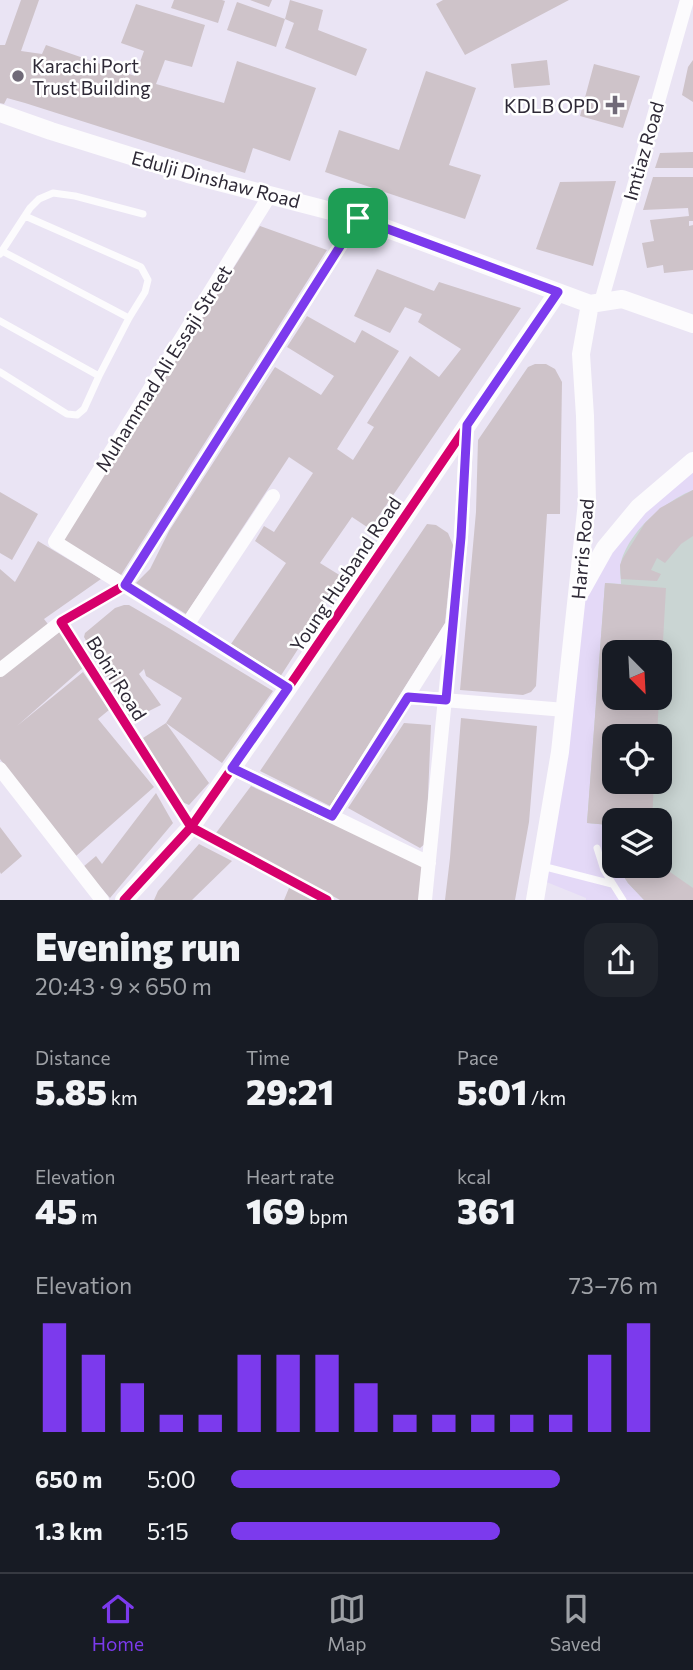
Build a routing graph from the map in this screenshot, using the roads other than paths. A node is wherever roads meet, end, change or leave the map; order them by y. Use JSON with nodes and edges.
{"nodes":[{"id":1,"x":687,"y":0,"type":"edge"},
{"id":2,"x":0,"y":113,"type":"edge"},
{"id":3,"x":270,"y":194,"type":"junction"},
{"id":4,"x":143,"y":214,"type":"dead end"},
{"id":5,"x":25,"y":216,"type":"junction"},
{"id":6,"x":358,"y":218,"type":"junction"},
{"id":7,"x":1,"y":253,"type":"edge"},
{"id":8,"x":558,"y":292,"type":"junction"},
{"id":9,"x":595,"y":303,"type":"junction"},
{"id":10,"x":129,"y":318,"type":"junction"},
{"id":11,"x":0,"y":321,"type":"edge"},
{"id":12,"x":693,"y":324,"type":"edge"},
{"id":13,"x":0,"y":373,"type":"edge"},
{"id":14,"x":99,"y":376,"type":"junction"},
{"id":15,"x":467,"y":425,"type":"junction"},
{"id":16,"x":693,"y":461,"type":"edge"},
{"id":17,"x":273,"y":496,"type":"dead end"},
{"id":18,"x":125,"y":585,"type":"junction"},
{"id":19,"x":578,"y":597,"type":"junction"},
{"id":20,"x":61,"y":622,"type":"junction"},
{"id":21,"x":453,"y":622,"type":"junction"},
{"id":22,"x":187,"y":625,"type":"junction"},
{"id":23,"x":0,"y":670,"type":"edge"},
{"id":24,"x":288,"y":688,"type":"junction"},
{"id":25,"x":408,"y":697,"type":"junction"},
{"id":26,"x":446,"y":700,"type":"junction"},
{"id":27,"x":565,"y":710,"type":"junction"},
{"id":28,"x":232,"y":768,"type":"junction"},
{"id":29,"x":0,"y":769,"type":"edge"},
{"id":30,"x":332,"y":816,"type":"junction"},
{"id":31,"x":191,"y":827,"type":"junction"},
{"id":32,"x":597,"y":848,"type":"dead end"},
{"id":33,"x":429,"y":863,"type":"junction"},
{"id":34,"x":541,"y":866,"type":"junction"},
{"id":35,"x":612,"y":884,"type":"junction"},
{"id":36,"x":102,"y":900,"type":"edge"},
{"id":37,"x":124,"y":900,"type":"edge"},
{"id":38,"x":327,"y":900,"type":"edge"},
{"id":39,"x":425,"y":900,"type":"edge"},
{"id":40,"x":535,"y":900,"type":"edge"},
{"id":41,"x":623,"y":900,"type":"edge"}],
"edges":[{"from":1,"to":9,"type":"street","name":"Imtiaz Road"},
{"from":2,"to":3,"type":"street","name":"Edulji Dinshaw Road"},
{"from":3,"to":6,"type":"street","name":"Edulji Dinshaw Road"},
{"from":3,"to":18,"type":"street","name":"Muhammad Ali Essaji Street"},
{"from":4,"to":5,"type":"lane"},
{"from":5,"to":7,"type":"lane"},
{"from":5,"to":10,"type":"lane"},
{"from":6,"to":8,"type":"street","name":"Edulji Dinshaw Road"},
{"from":6,"to":18,"type":"street","name":"Bohri Road"},
{"from":7,"to":10,"type":"lane"},
{"from":8,"to":9,"type":"street","name":"Edulji Dinshaw Road"},
{"from":8,"to":15,"type":"street","name":"Young Husband Road"},
{"from":9,"to":12,"type":"street"},
{"from":9,"to":19,"type":"street","name":"Harris Road"},
{"from":10,"to":14,"type":"lane"},
{"from":11,"to":14,"type":"lane"},
{"from":13,"to":14,"type":"lane"},
{"from":15,"to":21,"type":"street"},
{"from":15,"to":24,"type":"street","name":"Young Husband Road"},
{"from":16,"to":19,"type":"street"},
{"from":17,"to":22,"type":"street"},
{"from":18,"to":20,"type":"street","name":"Bohri Road"},
{"from":18,"to":22,"type":"street"},
{"from":19,"to":27,"type":"street","name":"Harris Road"},
{"from":20,"to":23,"type":"street"},
{"from":20,"to":31,"type":"street","name":"Bohri Road"},
{"from":21,"to":25,"type":"street"},
{"from":21,"to":26,"type":"street"},
{"from":22,"to":24,"type":"street"},
{"from":24,"to":28,"type":"street","name":"Young Husband Road"},
{"from":25,"to":26,"type":"street"},
{"from":25,"to":30,"type":"street"},
{"from":26,"to":27,"type":"street"},
{"from":26,"to":33,"type":"street"},
{"from":27,"to":34,"type":"street","name":"Harris Road"},
{"from":28,"to":30,"type":"street"},
{"from":28,"to":31,"type":"street","name":"Young Husband Road"},
{"from":29,"to":36,"type":"street"},
{"from":30,"to":33,"type":"street"},
{"from":31,"to":37,"type":"street","name":"Young Husband Road"},
{"from":31,"to":38,"type":"street"},
{"from":32,"to":35,"type":"lane"},
{"from":33,"to":39,"type":"street"},
{"from":34,"to":35,"type":"lane"},
{"from":34,"to":40,"type":"street","name":"Harris Road"},
{"from":35,"to":41,"type":"lane"}]}
